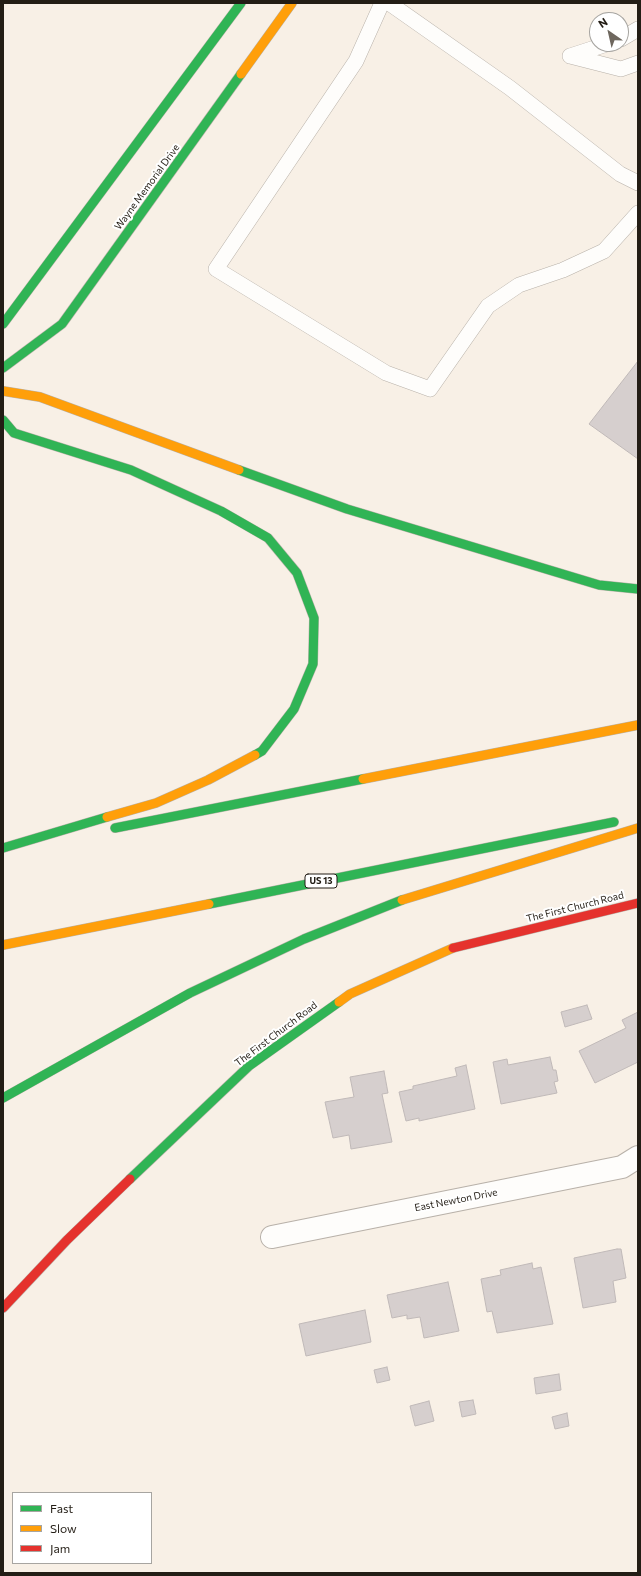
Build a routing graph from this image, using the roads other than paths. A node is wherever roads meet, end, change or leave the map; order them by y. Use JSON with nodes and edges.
{"nodes":[{"id":1,"x":241,"y":3,"type":"edge"},
{"id":2,"x":292,"y":3,"type":"edge"},
{"id":3,"x":382,"y":3,"type":"edge"},
{"id":4,"x":389,"y":3,"type":"edge"},
{"id":5,"x":638,"y":29,"type":"edge"},
{"id":6,"x":629,"y":34,"type":"edge"},
{"id":7,"x":589,"y":50,"type":"edge"},
{"id":8,"x":638,"y":63,"type":"edge"},
{"id":9,"x":638,"y":183,"type":"edge"},
{"id":10,"x":638,"y":213,"type":"edge"},
{"id":11,"x":3,"y":324,"type":"edge"},
{"id":12,"x":3,"y":368,"type":"edge"},
{"id":13,"x":3,"y":391,"type":"edge"},
{"id":14,"x":3,"y":420,"type":"edge"},
{"id":15,"x":638,"y":589,"type":"edge"},
{"id":16,"x":638,"y":725,"type":"edge"},
{"id":17,"x":622,"y":820,"type":"dead end"},
{"id":18,"x":638,"y":828,"type":"edge"},
{"id":19,"x":105,"y":830,"type":"dead end"},
{"id":20,"x":74,"y":837,"type":"dead end"},
{"id":21,"x":3,"y":849,"type":"edge"},
{"id":22,"x":638,"y":903,"type":"edge"},
{"id":23,"x":3,"y":945,"type":"edge"},
{"id":24,"x":3,"y":1098,"type":"edge"},
{"id":25,"x":638,"y":1157,"type":"edge"},
{"id":26,"x":272,"y":1237,"type":"dead end"},
{"id":27,"x":3,"y":1308,"type":"edge"}],
"edges":[{"from":1,"to":11,"type":"main road"},
{"from":2,"to":12,"type":"main road","name":"Wayne Memorial Drive"},
{"from":3,"to":10,"type":"lane"},
{"from":4,"to":9,"type":"lane"},
{"from":5,"to":6,"type":"lane"},
{"from":7,"to":8,"type":"lane"},
{"from":13,"to":15,"type":"main road"},
{"from":14,"to":21,"type":"main road"},
{"from":16,"to":19,"type":"main road"},
{"from":17,"to":23,"type":"main road","number":"US 13"},
{"from":18,"to":24,"type":"main road"},
{"from":20,"to":21,"type":"main road"},
{"from":22,"to":27,"type":"main road","name":"The First Church Road"},
{"from":25,"to":26,"type":"street","name":"East Newton Drive"}]}
